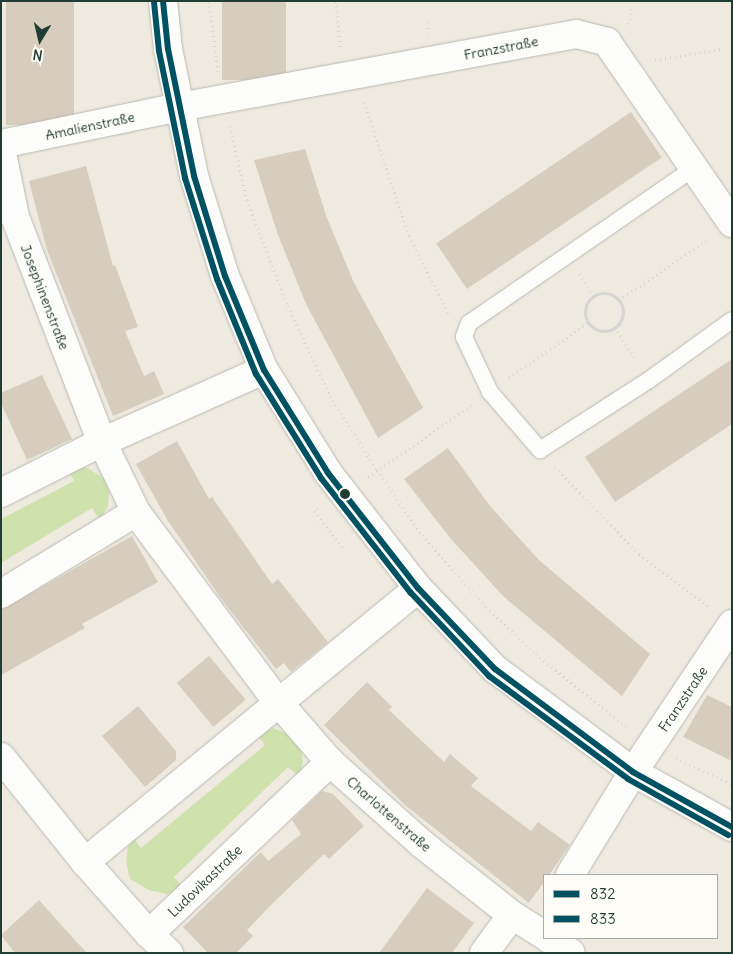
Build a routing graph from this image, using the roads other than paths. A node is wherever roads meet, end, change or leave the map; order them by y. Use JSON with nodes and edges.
{"nodes":[{"id":1,"x":164,"y":1,"type":"edge"},
{"id":2,"x":179,"y":107,"type":"junction"},
{"id":3,"x":1,"y":146,"type":"edge"},
{"id":4,"x":694,"y":168,"type":"junction"},
{"id":5,"x":8,"y":219,"type":"edge"},
{"id":6,"x":724,"y":229,"type":"edge"},
{"id":7,"x":732,"y":320,"type":"edge"},
{"id":8,"x":264,"y":370,"type":"junction"},
{"id":9,"x":102,"y":442,"type":"junction"},
{"id":10,"x":1,"y":493,"type":"edge"},
{"id":11,"x":136,"y":512,"type":"junction"},
{"id":12,"x":418,"y":588,"type":"junction"},
{"id":13,"x":1,"y":594,"type":"edge"},
{"id":14,"x":722,"y":616,"type":"edge"},
{"id":15,"x":277,"y":701,"type":"junction"},
{"id":16,"x":1,"y":757,"type":"edge"},
{"id":17,"x":330,"y":762,"type":"junction"},
{"id":18,"x":633,"y":772,"type":"junction"},
{"id":19,"x":732,"y":827,"type":"edge"},
{"id":20,"x":85,"y":862,"type":"junction"},
{"id":21,"x":571,"y":874,"type":"edge"},
{"id":22,"x":512,"y":915,"type":"junction"},
{"id":23,"x":543,"y":933,"type":"edge"},
{"id":24,"x":149,"y":934,"type":"junction"},
{"id":25,"x":169,"y":953,"type":"edge"},
{"id":26,"x":484,"y":953,"type":"edge"}],
"edges":[{"from":1,"to":2,"type":"street"},
{"from":2,"to":3,"type":"street","name":"Amalienstraße"},
{"from":2,"to":4,"type":"street","name":"Franzstraße"},
{"from":2,"to":8,"type":"street"},
{"from":3,"to":5,"type":"street","name":"Josephinenstraße"},
{"from":4,"to":6,"type":"street","name":"Franzstraße"},
{"from":4,"to":7,"type":"lane"},
{"from":5,"to":9,"type":"street","name":"Josephinenstraße"},
{"from":8,"to":9,"type":"street"},
{"from":8,"to":12,"type":"street"},
{"from":9,"to":10,"type":"street"},
{"from":9,"to":11,"type":"street"},
{"from":11,"to":13,"type":"street"},
{"from":11,"to":15,"type":"street"},
{"from":12,"to":15,"type":"street"},
{"from":12,"to":18,"type":"street"},
{"from":14,"to":18,"type":"street","name":"Franzstraße"},
{"from":15,"to":17,"type":"street","name":"Charlottenstraße"},
{"from":15,"to":20,"type":"street"},
{"from":16,"to":20,"type":"street"},
{"from":17,"to":22,"type":"street","name":"Charlottenstraße"},
{"from":17,"to":24,"type":"street","name":"Ludovikastraße"},
{"from":18,"to":19,"type":"street"},
{"from":18,"to":21,"type":"street"},
{"from":20,"to":24,"type":"street"},
{"from":22,"to":23,"type":"street","name":"Charlottenstraße"},
{"from":22,"to":26,"type":"street"},
{"from":24,"to":25,"type":"street"}]}
